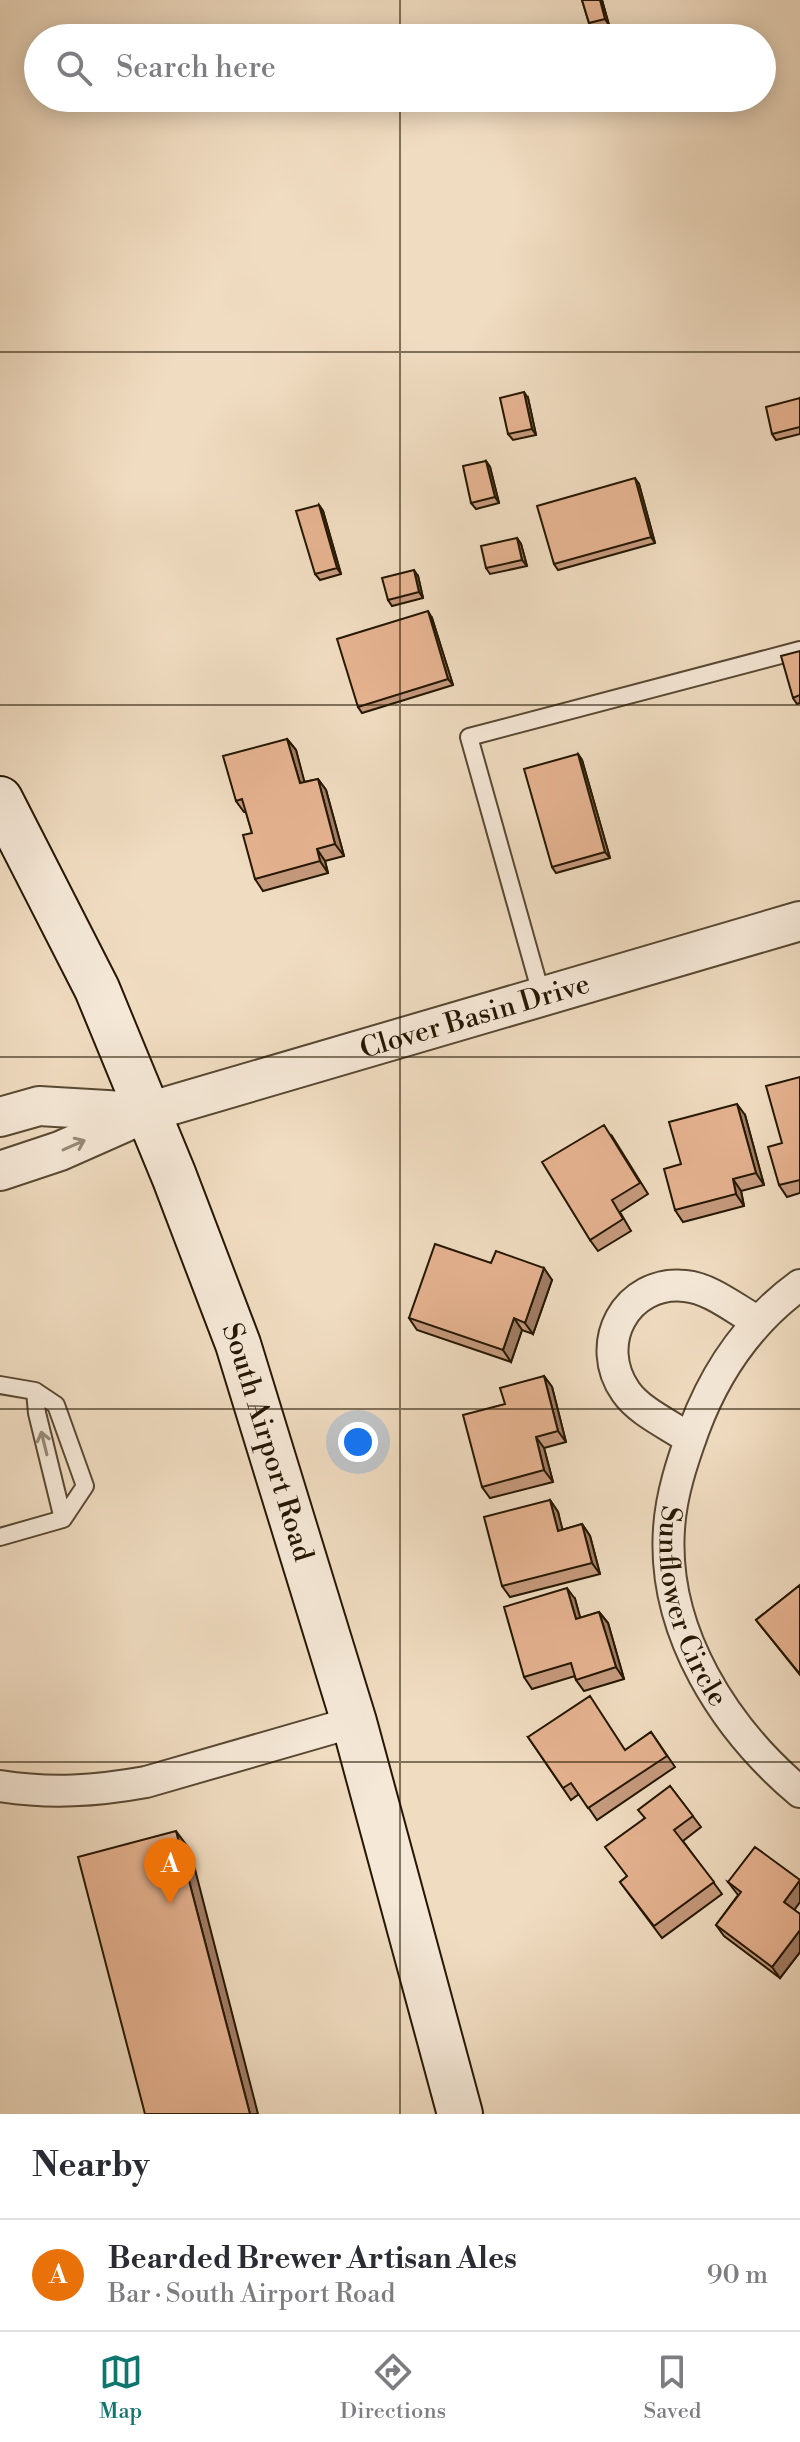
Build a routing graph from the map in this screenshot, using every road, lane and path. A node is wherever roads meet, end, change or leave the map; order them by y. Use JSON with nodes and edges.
{"nodes":[{"id":1,"x":800,"y":650,"type":"edge"},
{"id":2,"x":0,"y":799,"type":"edge"},
{"id":3,"x":800,"y":921,"type":"edge"},
{"id":4,"x":542,"y":997,"type":"junction"},
{"id":5,"x":148,"y":1112,"type":"junction"},
{"id":6,"x":0,"y":1117,"type":"edge"},
{"id":7,"x":0,"y":1171,"type":"edge"},
{"id":8,"x":800,"y":1285,"type":"edge"},
{"id":9,"x":757,"y":1321,"type":"junction"},
{"id":10,"x":0,"y":1385,"type":"edge"},
{"id":11,"x":35,"y":1391,"type":"junction"},
{"id":12,"x":690,"y":1439,"type":"junction"},
{"id":13,"x":63,"y":1519,"type":"junction"},
{"id":14,"x":0,"y":1537,"type":"edge"},
{"id":15,"x":354,"y":1722,"type":"junction"},
{"id":16,"x":0,"y":1786,"type":"edge"},
{"id":17,"x":800,"y":1792,"type":"edge"},
{"id":18,"x":460,"y":2114,"type":"edge"}],
"edges":[{"from":1,"to":4,"type":"lane"},
{"from":2,"to":5,"type":"main road","name":"South Airport Road"},
{"from":3,"to":4,"type":"street","name":"Clover Basin Drive"},
{"from":4,"to":5,"type":"street","name":"Clover Basin Drive"},
{"from":5,"to":6,"type":"street","name":"Clover Basin Drive"},
{"from":7,"to":5,"type":"street","name":"Clover Basin Drive","one_way":true},
{"from":5,"to":15,"type":"main road","name":"South Airport Road"},
{"from":8,"to":9,"type":"street","name":"Sunflower Circle"},
{"from":9,"to":12,"type":"street","name":"Sunflower Circle"},
{"from":9,"to":12,"type":"street"},
{"from":10,"to":11,"type":"lane"},
{"from":13,"to":11,"type":"lane","one_way":true},
{"from":11,"to":13,"type":"lane"},
{"from":12,"to":17,"type":"street","name":"Sunflower Circle"},
{"from":13,"to":14,"type":"lane"},
{"from":15,"to":16,"type":"street"},
{"from":15,"to":18,"type":"main road","name":"South Airport Road"}]}
